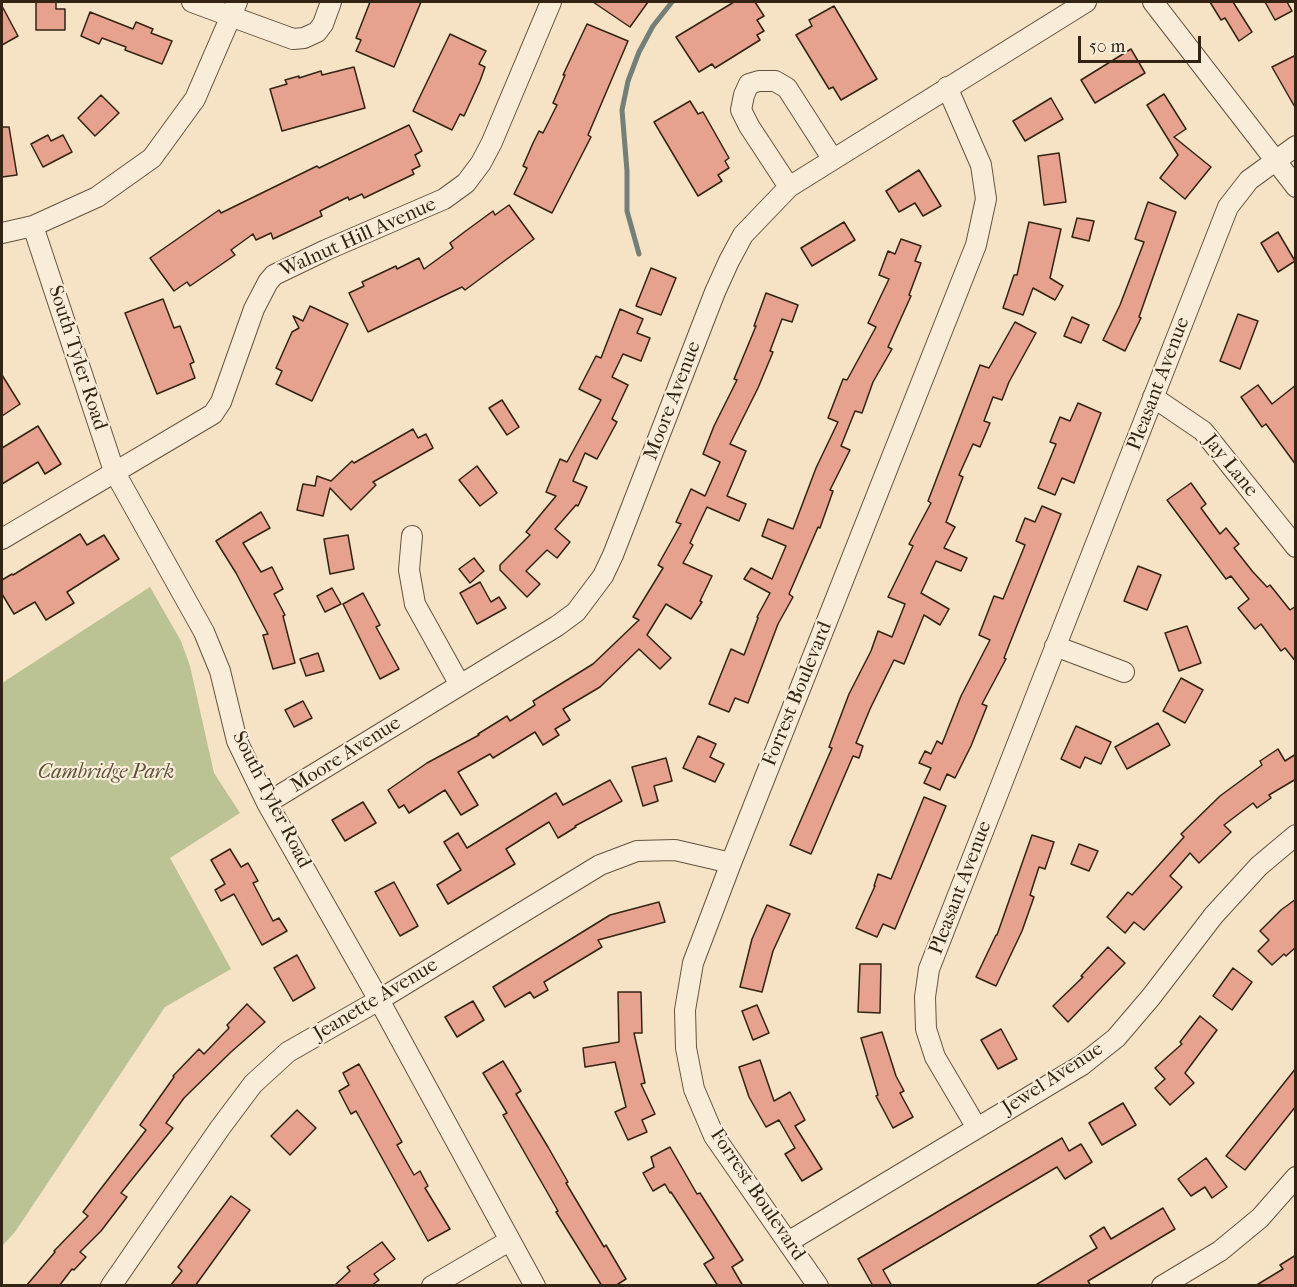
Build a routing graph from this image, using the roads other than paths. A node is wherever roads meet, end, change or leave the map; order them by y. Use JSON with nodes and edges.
{"nodes":[{"id":1,"x":192,"y":2,"type":"edge"},
{"id":2,"x":332,"y":2,"type":"edge"},
{"id":3,"x":551,"y":2,"type":"edge"},
{"id":4,"x":1086,"y":2,"type":"edge"},
{"id":5,"x":1153,"y":2,"type":"edge"},
{"id":6,"x":235,"y":9,"type":"edge"},
{"id":7,"x":947,"y":87,"type":"junction"},
{"id":8,"x":1296,"y":146,"type":"edge"},
{"id":9,"x":832,"y":158,"type":"junction"},
{"id":10,"x":1274,"y":160,"type":"junction"},
{"id":11,"x":789,"y":187,"type":"junction"},
{"id":12,"x":1296,"y":187,"type":"edge"},
{"id":13,"x":33,"y":226,"type":"junction"},
{"id":14,"x":2,"y":233,"type":"edge"},
{"id":15,"x":1153,"y":397,"type":"junction"},
{"id":16,"x":114,"y":471,"type":"junction"},
{"id":17,"x":412,"y":536,"type":"dead end"},
{"id":18,"x":2,"y":539,"type":"edge"},
{"id":19,"x":1296,"y":547,"type":"edge"},
{"id":20,"x":1055,"y":646,"type":"junction"},
{"id":21,"x":1124,"y":672,"type":"dead end"},
{"id":22,"x":460,"y":685,"type":"junction"},
{"id":23,"x":267,"y":803,"type":"junction"},
{"id":24,"x":1296,"y":835,"type":"edge"},
{"id":25,"x":730,"y":863,"type":"junction"},
{"id":26,"x":379,"y":1000,"type":"junction"},
{"id":27,"x":977,"y":1128,"type":"junction"},
{"id":28,"x":1296,"y":1177,"type":"edge"},
{"id":29,"x":509,"y":1241,"type":"junction"},
{"id":30,"x":788,"y":1242,"type":"junction"},
{"id":31,"x":111,"y":1286,"type":"edge"},
{"id":32,"x":432,"y":1286,"type":"edge"},
{"id":33,"x":535,"y":1286,"type":"edge"},
{"id":34,"x":818,"y":1286,"type":"edge"},
{"id":35,"x":1162,"y":1286,"type":"edge"}],
"edges":[{"from":1,"to":6,"type":"street"},
{"from":2,"to":6,"type":"street"},
{"from":3,"to":16,"type":"street","name":"Walnut Hill Avenue"},
{"from":4,"to":7,"type":"street","name":"Moore Avenue"},
{"from":5,"to":10,"type":"street"},
{"from":6,"to":13,"type":"street"},
{"from":7,"to":9,"type":"street","name":"Moore Avenue"},
{"from":7,"to":25,"type":"street","name":"Forrest Boulevard"},
{"from":8,"to":10,"type":"street","name":"Pleasant Avenue"},
{"from":9,"to":11,"type":"street","name":"Moore Avenue"},
{"from":9,"to":11,"type":"street"},
{"from":10,"to":12,"type":"street"},
{"from":10,"to":15,"type":"street","name":"Pleasant Avenue"},
{"from":11,"to":22,"type":"street","name":"Moore Avenue"},
{"from":13,"to":14,"type":"street"},
{"from":13,"to":16,"type":"street","name":"South Tyler Road"},
{"from":15,"to":19,"type":"street","name":"Jay Lane"},
{"from":15,"to":20,"type":"street","name":"Pleasant Avenue"},
{"from":16,"to":18,"type":"street","name":"Walnut Hill Avenue"},
{"from":16,"to":23,"type":"street","name":"South Tyler Road"},
{"from":17,"to":22,"type":"street"},
{"from":20,"to":21,"type":"street"},
{"from":20,"to":27,"type":"street","name":"Pleasant Avenue"},
{"from":22,"to":23,"type":"street","name":"Moore Avenue"},
{"from":23,"to":26,"type":"street","name":"South Tyler Road"},
{"from":24,"to":27,"type":"street","name":"Jewel Avenue"},
{"from":25,"to":26,"type":"street","name":"Jeanette Avenue"},
{"from":25,"to":30,"type":"street","name":"Forrest Boulevard"},
{"from":26,"to":29,"type":"street","name":"South Tyler Road"},
{"from":26,"to":31,"type":"street","name":"Jeanette Avenue"},
{"from":27,"to":30,"type":"street","name":"Jewel Avenue"},
{"from":28,"to":35,"type":"street"},
{"from":29,"to":32,"type":"street"},
{"from":29,"to":33,"type":"street","name":"South Tyler Road"},
{"from":30,"to":34,"type":"street","name":"Forrest Boulevard"}]}
